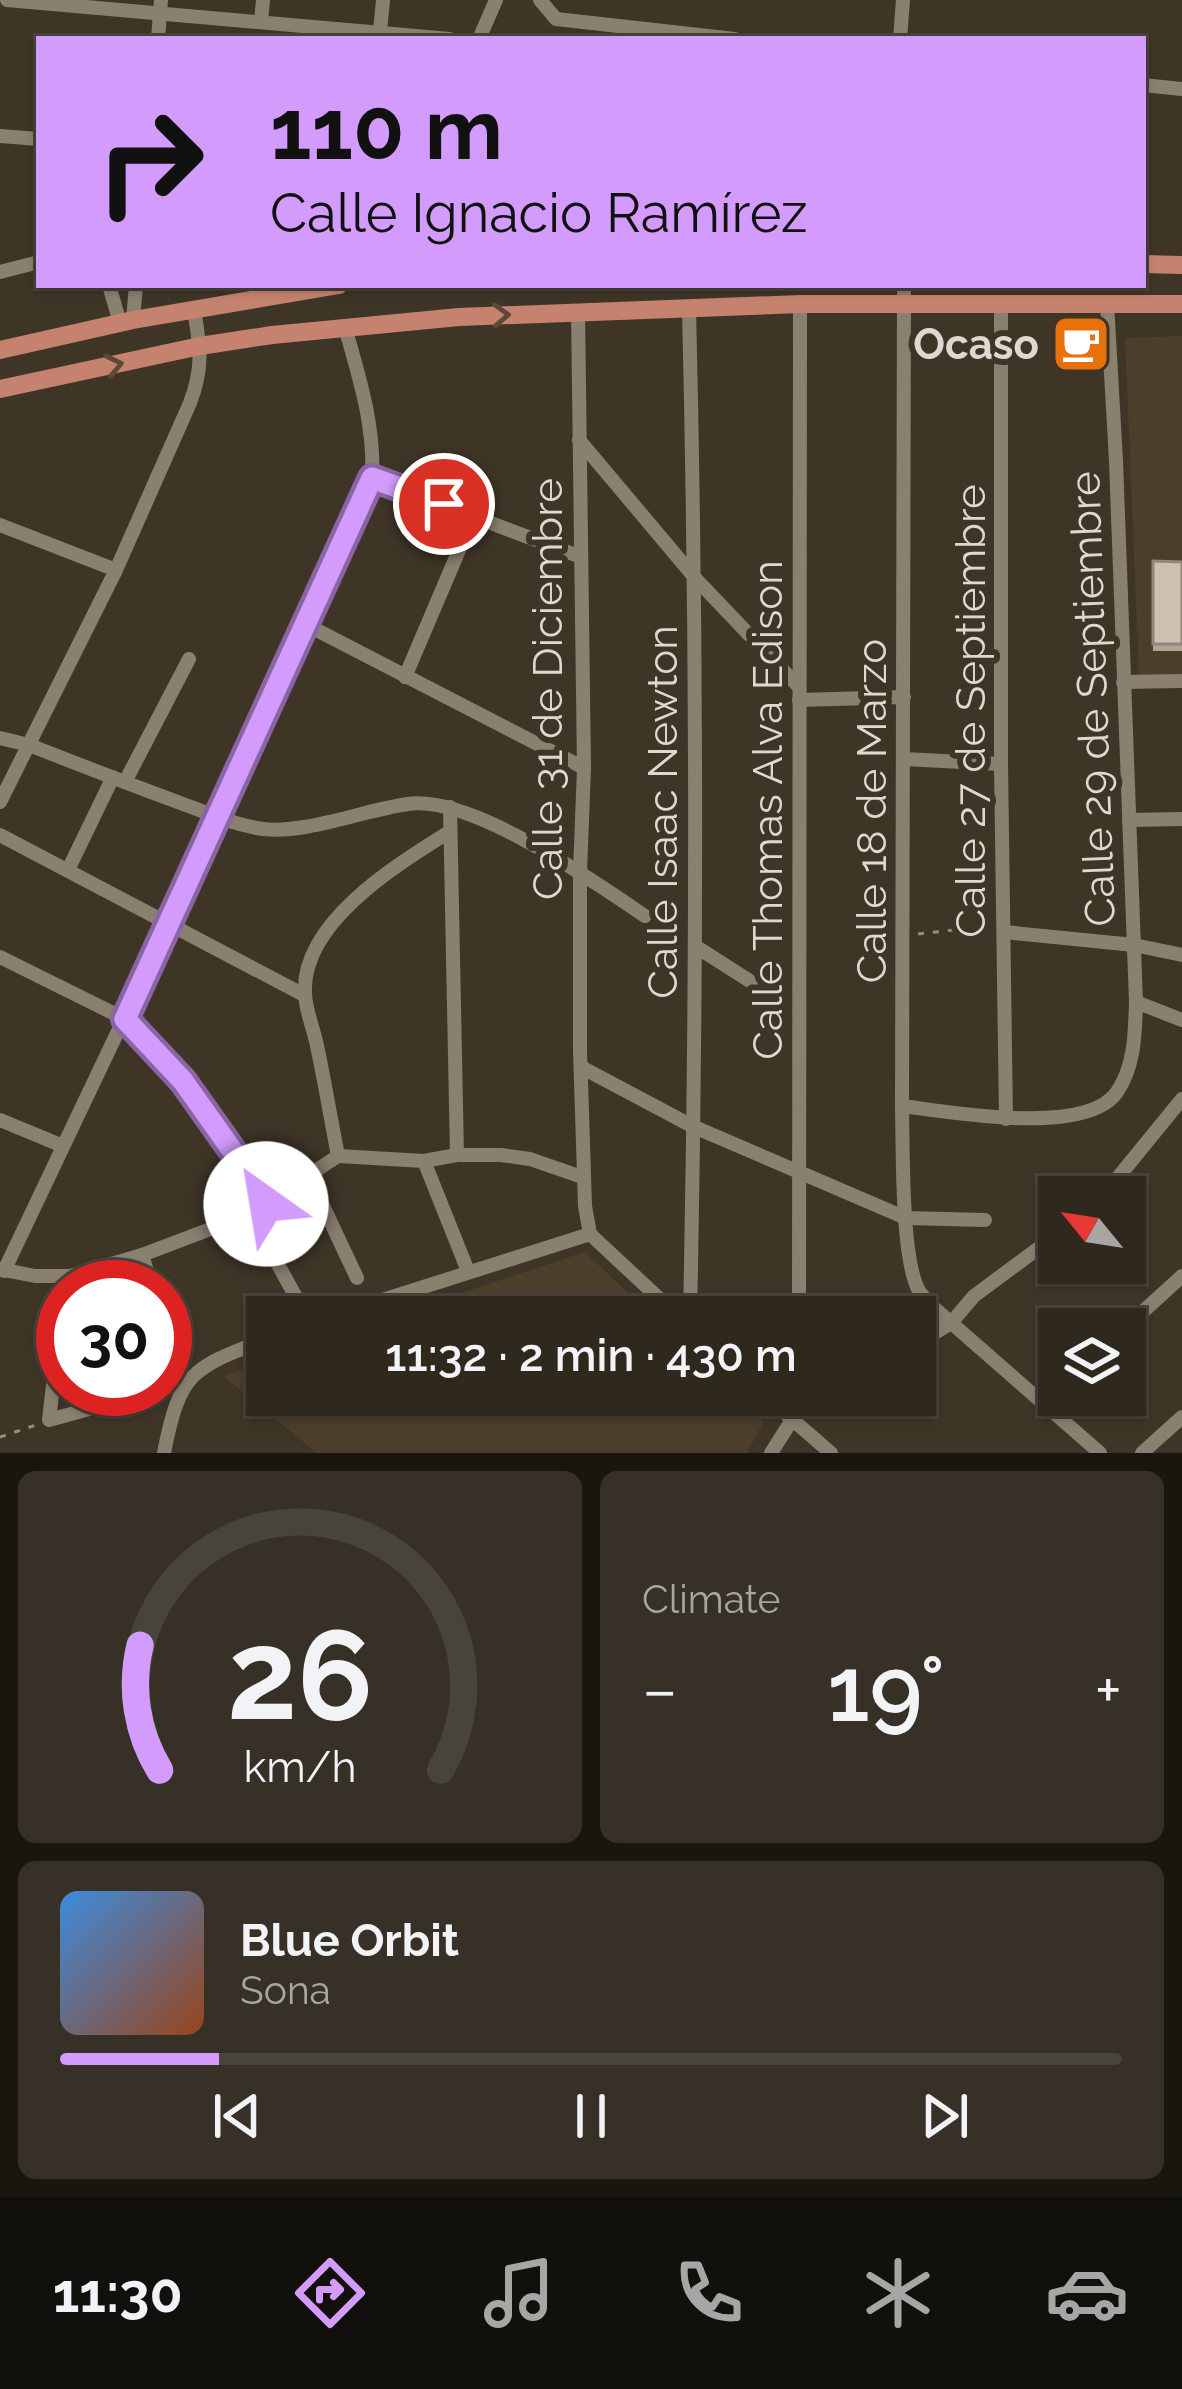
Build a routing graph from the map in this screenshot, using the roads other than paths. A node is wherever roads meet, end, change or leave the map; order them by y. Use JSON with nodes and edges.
{"nodes":[{"id":1,"x":7,"y":0,"type":"edge"},
{"id":2,"x":263,"y":0,"type":"edge"},
{"id":3,"x":383,"y":0,"type":"edge"},
{"id":4,"x":496,"y":0,"type":"edge"},
{"id":5,"x":540,"y":0,"type":"edge"},
{"id":6,"x":903,"y":0,"type":"edge"},
{"id":7,"x":161,"y":6,"type":"edge"},
{"id":8,"x":261,"y":21,"type":"junction"},
{"id":9,"x":380,"y":32,"type":"junction"},
{"id":10,"x":158,"y":36,"type":"edge"},
{"id":11,"x":409,"y":36,"type":"edge"},
{"id":12,"x":480,"y":36,"type":"edge"},
{"id":13,"x":708,"y":36,"type":"edge"},
{"id":14,"x":900,"y":36,"type":"edge"},
{"id":15,"x":1146,"y":85,"type":"edge"},
{"id":16,"x":1182,"y":89,"type":"edge"},
{"id":17,"x":0,"y":136,"type":"edge"},
{"id":18,"x":36,"y":139,"type":"edge"},
{"id":19,"x":36,"y":263,"type":"edge"},
{"id":20,"x":1146,"y":264,"type":"edge"},
{"id":21,"x":1182,"y":265,"type":"edge"},
{"id":22,"x":0,"y":272,"type":"edge"},
{"id":23,"x":111,"y":288,"type":"edge"},
{"id":24,"x":135,"y":288,"type":"edge"},
{"id":25,"x":321,"y":288,"type":"edge"},
{"id":26,"x":905,"y":295,"type":"edge"},
{"id":27,"x":1001,"y":302,"type":"junction"},
{"id":28,"x":1107,"y":303,"type":"junction"},
{"id":29,"x":800,"y":304,"type":"junction"},
{"id":30,"x":1182,"y":304,"type":"edge"},
{"id":31,"x":689,"y":308,"type":"junction"},
{"id":32,"x":194,"y":309,"type":"junction"},
{"id":33,"x":578,"y":311,"type":"junction"},
{"id":34,"x":126,"y":321,"type":"junction"},
{"id":35,"x":345,"y":327,"type":"junction"},
{"id":36,"x":200,"y":346,"type":"junction"},
{"id":37,"x":0,"y":350,"type":"edge"},
{"id":38,"x":0,"y":389,"type":"edge"},
{"id":39,"x":579,"y":440,"type":"junction"},
{"id":40,"x":372,"y":478,"type":"junction"},
{"id":41,"x":474,"y":515,"type":"junction"},
{"id":42,"x":0,"y":525,"type":"edge"},
{"id":43,"x":581,"y":557,"type":"junction"},
{"id":44,"x":116,"y":570,"type":"junction"},
{"id":45,"x":696,"y":579,"type":"junction"},
{"id":46,"x":305,"y":624,"type":"junction"},
{"id":47,"x":190,"y":658,"type":"dead end"},
{"id":48,"x":405,"y":677,"type":"junction"},
{"id":49,"x":1182,"y":681,"type":"edge"},
{"id":50,"x":1124,"y":682,"type":"junction"},
{"id":51,"x":799,"y":693,"type":"junction"},
{"id":52,"x":904,"y":697,"type":"junction"},
{"id":53,"x":0,"y":738,"type":"edge"},
{"id":54,"x":29,"y":745,"type":"junction"},
{"id":55,"x":904,"y":759,"type":"junction"},
{"id":56,"x":1001,"y":764,"type":"junction"},
{"id":57,"x":584,"y":768,"type":"junction"},
{"id":58,"x":119,"y":780,"type":"junction"},
{"id":59,"x":0,"y":802,"type":"edge"},
{"id":60,"x":450,"y":807,"type":"junction"},
{"id":61,"x":216,"y":816,"type":"junction"},
{"id":62,"x":1182,"y":819,"type":"edge"},
{"id":63,"x":1130,"y":820,"type":"junction"},
{"id":64,"x":449,"y":832,"type":"junction"},
{"id":65,"x":0,"y":835,"type":"edge"},
{"id":66,"x":68,"y":870,"type":"junction"},
{"id":67,"x":580,"y":872,"type":"junction"},
{"id":68,"x":645,"y":916,"type":"dead end"},
{"id":69,"x":168,"y":924,"type":"junction"},
{"id":70,"x":1004,"y":932,"type":"junction"},
{"id":71,"x":1134,"y":945,"type":"junction"},
{"id":72,"x":695,"y":946,"type":"junction"},
{"id":73,"x":1181,"y":954,"type":"edge"},
{"id":74,"x":0,"y":957,"type":"edge"},
{"id":75,"x":304,"y":995,"type":"junction"},
{"id":76,"x":775,"y":997,"type":"dead end"},
{"id":77,"x":1136,"y":1002,"type":"junction"},
{"id":78,"x":125,"y":1019,"type":"junction"},
{"id":79,"x":1182,"y":1021,"type":"edge"},
{"id":80,"x":581,"y":1067,"type":"junction"},
{"id":81,"x":1182,"y":1099,"type":"edge"},
{"id":82,"x":902,"y":1106,"type":"junction"},
{"id":83,"x":1006,"y":1119,"type":"junction"},
{"id":84,"x":0,"y":1120,"type":"edge"},
{"id":85,"x":692,"y":1126,"type":"junction"},
{"id":86,"x":63,"y":1146,"type":"junction"},
{"id":87,"x":457,"y":1155,"type":"junction"},
{"id":88,"x":338,"y":1156,"type":"junction"},
{"id":89,"x":424,"y":1161,"type":"junction"},
{"id":90,"x":799,"y":1172,"type":"junction"},
{"id":91,"x":309,"y":1176,"type":"junction"},
{"id":92,"x":1119,"y":1176,"type":"edge"},
{"id":93,"x":582,"y":1178,"type":"junction"},
{"id":94,"x":266,"y":1204,"type":"junction"},
{"id":95,"x":250,"y":1214,"type":"junction"},
{"id":96,"x":906,"y":1218,"type":"junction"},
{"id":97,"x":985,"y":1220,"type":"dead end"},
{"id":98,"x":590,"y":1234,"type":"junction"},
{"id":99,"x":1038,"y":1249,"type":"edge"},
{"id":100,"x":142,"y":1255,"type":"junction"},
{"id":101,"x":128,"y":1260,"type":"edge"},
{"id":102,"x":144,"y":1260,"type":"edge"},
{"id":103,"x":2,"y":1270,"type":"edge"},
{"id":104,"x":468,"y":1271,"type":"junction"},
{"id":105,"x":36,"y":1276,"type":"edge"},
{"id":106,"x":1182,"y":1276,"type":"edge"},
{"id":107,"x":357,"y":1278,"type":"dead end"},
{"id":108,"x":296,"y":1296,"type":"edge"},
{"id":109,"x":392,"y":1296,"type":"edge"},
{"id":110,"x":656,"y":1296,"type":"edge"},
{"id":111,"x":690,"y":1296,"type":"edge"},
{"id":112,"x":799,"y":1296,"type":"edge"},
{"id":113,"x":1146,"y":1309,"type":"edge"},
{"id":114,"x":951,"y":1323,"type":"junction"},
{"id":115,"x":936,"y":1332,"type":"edge"},
{"id":116,"x":246,"y":1347,"type":"edge"},
{"id":117,"x":192,"y":1376,"type":"edge"},
{"id":118,"x":1038,"y":1396,"type":"edge"},
{"id":119,"x":171,"y":1416,"type":"edge"},
{"id":120,"x":793,"y":1416,"type":"edge"},
{"id":121,"x":795,"y":1416,"type":"edge"},
{"id":122,"x":1060,"y":1416,"type":"edge"},
{"id":123,"x":1182,"y":1417,"type":"edge"},
{"id":124,"x":164,"y":1453,"type":"edge"},
{"id":125,"x":771,"y":1453,"type":"edge"},
{"id":126,"x":831,"y":1453,"type":"edge"},
{"id":127,"x":1100,"y":1453,"type":"edge"},
{"id":128,"x":1142,"y":1453,"type":"edge"}],
"edges":[{"from":1,"to":7,"type":"street"},
{"from":2,"to":8,"type":"street"},
{"from":3,"to":9,"type":"street"},
{"from":4,"to":12,"type":"street"},
{"from":5,"to":13,"type":"street"},
{"from":6,"to":14,"type":"street"},
{"from":7,"to":8,"type":"street"},
{"from":7,"to":10,"type":"street"},
{"from":8,"to":9,"type":"street"},
{"from":9,"to":11,"type":"street"},
{"from":15,"to":16,"type":"street"},
{"from":17,"to":18,"type":"street"},
{"from":19,"to":22,"type":"street"},
{"from":20,"to":21,"type":"main road"},
{"from":23,"to":34,"type":"street"},
{"from":24,"to":34,"type":"street"},
{"from":25,"to":32,"type":"main road"},
{"from":26,"to":27,"type":"main road"},
{"from":26,"to":29,"type":"main road"},
{"from":26,"to":52,"type":"street","name":"Calle 18 de Marzo"},
{"from":27,"to":28,"type":"main road"},
{"from":27,"to":56,"type":"street","name":"Calle 27 de Septiembre"},
{"from":28,"to":30,"type":"main road"},
{"from":28,"to":50,"type":"street","name":"Calle 29 de Septiembre"},
{"from":29,"to":31,"type":"main road"},
{"from":29,"to":51,"type":"street","name":"Calle Thomas Alva Edison"},
{"from":31,"to":33,"type":"main road"},
{"from":31,"to":45,"type":"street","name":"Calle Isaac Newton"},
{"from":32,"to":34,"type":"main road"},
{"from":32,"to":36,"type":"street"},
{"from":35,"to":33,"type":"main road","one_way":true},
{"from":33,"to":39,"type":"street","name":"Calle 31 de Diciembre"},
{"from":34,"to":37,"type":"main road"},
{"from":35,"to":36,"type":"main road"},
{"from":35,"to":40,"type":"street"},
{"from":38,"to":36,"type":"main road","one_way":true},
{"from":36,"to":44,"type":"street"},
{"from":39,"to":43,"type":"street","name":"Calle 31 de Diciembre"},
{"from":39,"to":45,"type":"street"},
{"from":40,"to":41,"type":"street"},
{"from":40,"to":46,"type":"street"},
{"from":41,"to":43,"type":"street"},
{"from":41,"to":48,"type":"street"},
{"from":42,"to":44,"type":"street"},
{"from":43,"to":57,"type":"street","name":"Calle 31 de Diciembre"},
{"from":44,"to":54,"type":"street"},
{"from":45,"to":51,"type":"street"},
{"from":45,"to":72,"type":"street","name":"Calle Isaac Newton"},
{"from":46,"to":48,"type":"street"},
{"from":46,"to":61,"type":"street"},
{"from":47,"to":58,"type":"street"},
{"from":48,"to":57,"type":"street"},
{"from":49,"to":50,"type":"street"},
{"from":50,"to":63,"type":"street","name":"Calle 29 de Septiembre"},
{"from":51,"to":52,"type":"street"},
{"from":51,"to":90,"type":"street","name":"Calle Thomas Alva Edison"},
{"from":52,"to":55,"type":"street","name":"Calle 18 de Marzo"},
{"from":53,"to":54,"type":"street"},
{"from":54,"to":58,"type":"street"},
{"from":54,"to":59,"type":"street"},
{"from":55,"to":56,"type":"street"},
{"from":55,"to":82,"type":"street","name":"Calle 18 de Marzo"},
{"from":56,"to":70,"type":"street","name":"Calle 27 de Septiembre"},
{"from":57,"to":67,"type":"street","name":"Calle 31 de Diciembre"},
{"from":58,"to":61,"type":"street"},
{"from":58,"to":66,"type":"street"},
{"from":60,"to":61,"type":"street"},
{"from":60,"to":64,"type":"street"},
{"from":60,"to":67,"type":"street"},
{"from":61,"to":69,"type":"street"},
{"from":62,"to":63,"type":"street"},
{"from":63,"to":71,"type":"street","name":"Calle 29 de Septiembre"},
{"from":64,"to":75,"type":"street"},
{"from":64,"to":87,"type":"street"},
{"from":65,"to":66,"type":"street"},
{"from":66,"to":69,"type":"street"},
{"from":67,"to":68,"type":"street"},
{"from":67,"to":80,"type":"street","name":"Calle 31 de Diciembre"},
{"from":69,"to":75,"type":"street"},
{"from":69,"to":78,"type":"street"},
{"from":70,"to":71,"type":"street"},
{"from":70,"to":83,"type":"street","name":"Calle 27 de Septiembre"},
{"from":71,"to":73,"type":"street"},
{"from":71,"to":77,"type":"street","name":"Calle 29 de Septiembre"},
{"from":72,"to":76,"type":"street"},
{"from":72,"to":85,"type":"street","name":"Calle Isaac Newton"},
{"from":74,"to":78,"type":"street"},
{"from":75,"to":88,"type":"street"},
{"from":77,"to":79,"type":"street"},
{"from":77,"to":83,"type":"street","name":"Calle 29 de Septiembre"},
{"from":78,"to":86,"type":"street"},
{"from":78,"to":94,"type":"street"},
{"from":80,"to":85,"type":"street"},
{"from":80,"to":93,"type":"street","name":"Calle 31 de Diciembre"},
{"from":81,"to":92,"type":"street"},
{"from":82,"to":83,"type":"street"},
{"from":82,"to":96,"type":"street","name":"Calle 18 de Marzo"},
{"from":84,"to":86,"type":"street"},
{"from":85,"to":90,"type":"street"},
{"from":85,"to":111,"type":"street","name":"Calle Isaac Newton"},
{"from":86,"to":103,"type":"street"},
{"from":87,"to":89,"type":"street"},
{"from":87,"to":93,"type":"street"},
{"from":88,"to":89,"type":"street"},
{"from":88,"to":91,"type":"street"},
{"from":89,"to":104,"type":"street"},
{"from":90,"to":96,"type":"street"},
{"from":90,"to":112,"type":"street","name":"Calle Thomas Alva Edison"},
{"from":91,"to":94,"type":"street"},
{"from":91,"to":107,"type":"street"},
{"from":93,"to":98,"type":"street","name":"Calle 31 de Diciembre"},
{"from":94,"to":95,"type":"street"},
{"from":95,"to":100,"type":"street"},
{"from":95,"to":108,"type":"street"},
{"from":96,"to":97,"type":"street"},
{"from":96,"to":114,"type":"street","name":"Calle 18 de Marzo"},
{"from":98,"to":104,"type":"street"},
{"from":98,"to":110,"type":"street"},
{"from":99,"to":114,"type":"street"},
{"from":100,"to":101,"type":"street"},
{"from":100,"to":102,"type":"street"},
{"from":103,"to":105,"type":"street"},
{"from":104,"to":109,"type":"street"},
{"from":106,"to":113,"type":"street"},
{"from":114,"to":115,"type":"street"},
{"from":114,"to":118,"type":"street","name":"Calle 18 de Marzo"},
{"from":116,"to":117,"type":"street"},
{"from":119,"to":124,"type":"street"},
{"from":120,"to":125,"type":"street"},
{"from":121,"to":126,"type":"street"},
{"from":122,"to":127,"type":"street","name":"Calle 18 de Marzo"},
{"from":123,"to":128,"type":"street"}]}
